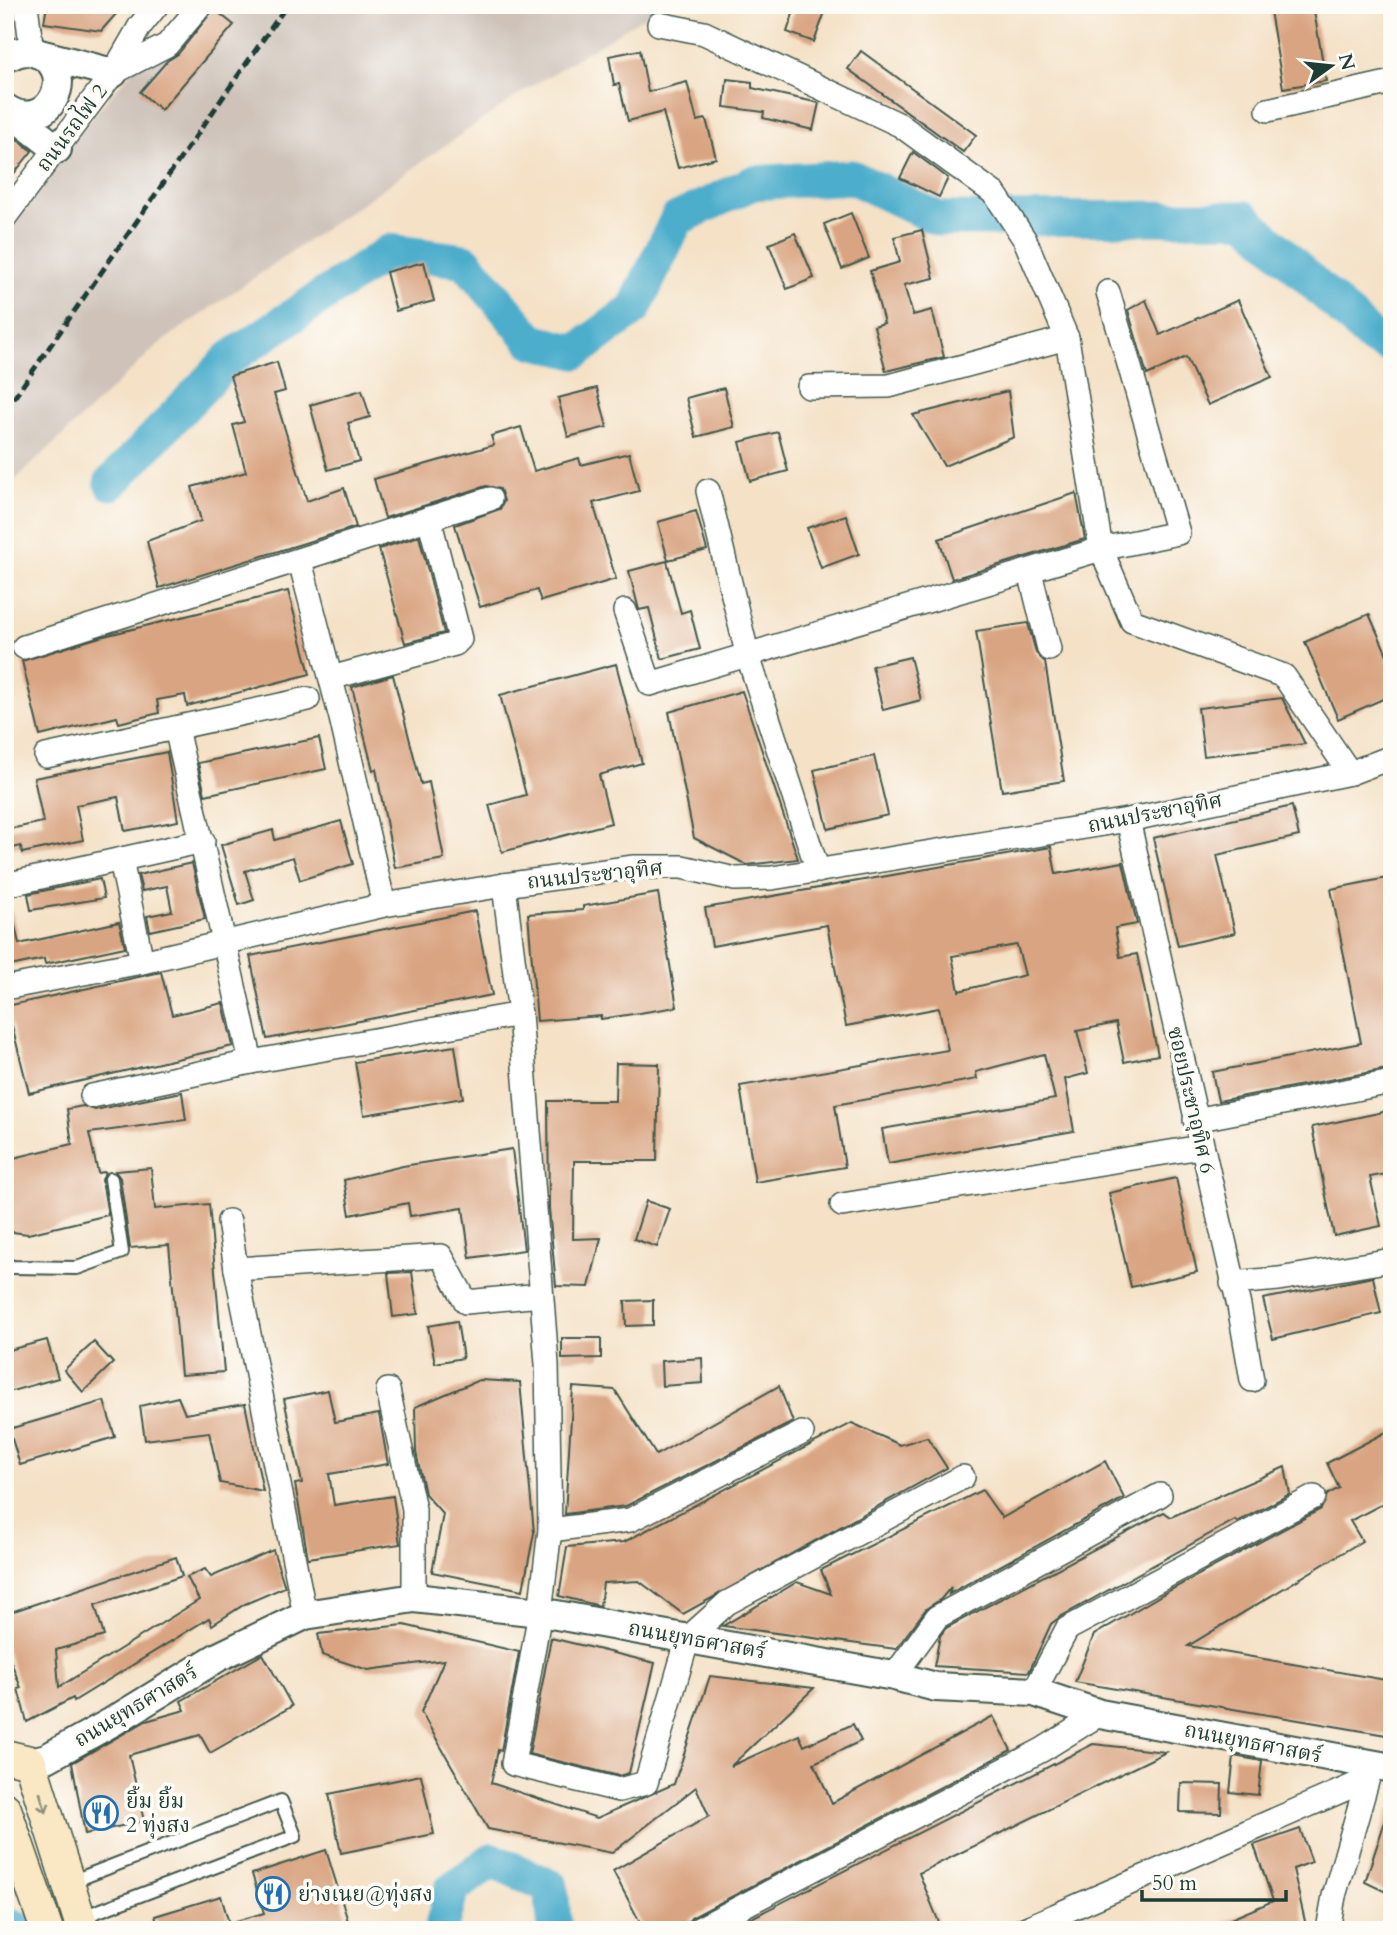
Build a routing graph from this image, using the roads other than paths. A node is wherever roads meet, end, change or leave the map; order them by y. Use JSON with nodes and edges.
{"nodes":[{"id":1,"x":26,"y":5,"type":"edge"},
{"id":2,"x":157,"y":5,"type":"edge"},
{"id":3,"x":201,"y":5,"type":"edge"},
{"id":4,"x":659,"y":24,"type":"dead end"},
{"id":5,"x":140,"y":26,"type":"junction"},
{"id":6,"x":167,"y":45,"type":"junction"},
{"id":7,"x":14,"y":53,"type":"edge"},
{"id":8,"x":113,"y":73,"type":"junction"},
{"id":9,"x":1392,"y":82,"type":"edge"},
{"id":10,"x":5,"y":108,"type":"edge"},
{"id":11,"x":1268,"y":110,"type":"dead end"},
{"id":12,"x":57,"y":149,"type":"junction"},
{"id":13,"x":5,"y":217,"type":"edge"},
{"id":14,"x":1108,"y":292,"type":"dead end"},
{"id":15,"x":1067,"y":338,"type":"junction"},
{"id":16,"x":809,"y":387,"type":"dead end"},
{"id":17,"x":708,"y":491,"type":"dead end"},
{"id":18,"x":490,"y":499,"type":"dead end"},
{"id":19,"x":429,"y":518,"type":"junction"},
{"id":20,"x":1101,"y":549,"type":"junction"},
{"id":21,"x":300,"y":561,"type":"junction"},
{"id":22,"x":1030,"y":572,"type":"junction"},
{"id":23,"x":625,"y":611,"type":"dead end"},
{"id":24,"x":24,"y":647,"type":"dead end"},
{"id":25,"x":1049,"y":649,"type":"dead end"},
{"id":26,"x":747,"y":653,"type":"junction"},
{"id":27,"x":331,"y":678,"type":"junction"},
{"id":28,"x":308,"y":699,"type":"dead end"},
{"id":29,"x":176,"y":728,"type":"junction"},
{"id":30,"x":46,"y":756,"type":"dead end"},
{"id":31,"x":1392,"y":757,"type":"edge"},
{"id":32,"x":1350,"y":773,"type":"junction"},
{"id":33,"x":1128,"y":820,"type":"junction"},
{"id":34,"x":203,"y":841,"type":"junction"},
{"id":35,"x":121,"y":860,"type":"junction"},
{"id":36,"x":818,"y":871,"type":"junction"},
{"id":37,"x":5,"y":884,"type":"edge"},
{"id":38,"x":504,"y":885,"type":"junction"},
{"id":39,"x":384,"y":905,"type":"junction"},
{"id":40,"x":226,"y":940,"type":"junction"},
{"id":41,"x":142,"y":962,"type":"junction"},
{"id":42,"x":5,"y":988,"type":"edge"},
{"id":43,"x":520,"y":1014,"type":"junction"},
{"id":44,"x":251,"y":1062,"type":"junction"},
{"id":45,"x":1392,"y":1083,"type":"edge"},
{"id":46,"x":92,"y":1096,"type":"dead end"},
{"id":47,"x":1195,"y":1120,"type":"junction"},
{"id":48,"x":1201,"y":1147,"type":"junction"},
{"id":49,"x":111,"y":1179,"type":"dead end"},
{"id":50,"x":842,"y":1205,"type":"dead end"},
{"id":51,"x":229,"y":1221,"type":"dead end"},
{"id":52,"x":1392,"y":1260,"type":"edge"},
{"id":53,"x":5,"y":1264,"type":"edge"},
{"id":54,"x":236,"y":1269,"type":"junction"},
{"id":55,"x":1232,"y":1283,"type":"junction"},
{"id":56,"x":541,"y":1295,"type":"junction"},
{"id":57,"x":1252,"y":1380,"type":"dead end"},
{"id":58,"x":388,"y":1390,"type":"dead end"},
{"id":59,"x":802,"y":1433,"type":"dead end"},
{"id":60,"x":963,"y":1477,"type":"dead end"},
{"id":61,"x":1160,"y":1495,"type":"dead end"},
{"id":62,"x":1314,"y":1497,"type":"dead end"},
{"id":63,"x":550,"y":1530,"type":"junction"},
{"id":64,"x":414,"y":1598,"type":"junction"},
{"id":65,"x":540,"y":1612,"type":"junction"},
{"id":66,"x":305,"y":1615,"type":"junction"},
{"id":67,"x":688,"y":1638,"type":"junction"},
{"id":68,"x":894,"y":1676,"type":"junction"},
{"id":69,"x":1034,"y":1692,"type":"junction"},
{"id":70,"x":1100,"y":1714,"type":"junction"},
{"id":71,"x":18,"y":1759,"type":"edge"},
{"id":72,"x":1377,"y":1771,"type":"edge"},
{"id":73,"x":5,"y":1809,"type":"edge"},
{"id":74,"x":12,"y":1839,"type":"edge"},
{"id":75,"x":68,"y":1883,"type":"junction"},
{"id":76,"x":81,"y":1924,"type":"edge"},
{"id":77,"x":47,"y":1930,"type":"edge"},
{"id":78,"x":697,"y":1930,"type":"edge"},
{"id":79,"x":1022,"y":1930,"type":"edge"},
{"id":80,"x":1328,"y":1930,"type":"edge"}],
"edges":[{"from":1,"to":7,"type":"street"},
{"from":2,"to":5,"type":"street","name":"ถนนรถไฟ 2"},
{"from":3,"to":6,"type":"street","name":"ถนนรถไฟ 2"},
{"from":4,"to":15,"type":"street"},
{"from":5,"to":6,"type":"street"},
{"from":5,"to":8,"type":"street","name":"ถนนรถไฟ 2"},
{"from":6,"to":8,"type":"street","name":"ถนนรถไฟ 2"},
{"from":7,"to":8,"type":"street"},
{"from":7,"to":10,"type":"street"},
{"from":8,"to":12,"type":"street","name":"ถนนรถไฟ 2"},
{"from":9,"to":11,"type":"street"},
{"from":10,"to":12,"type":"street"},
{"from":12,"to":13,"type":"street","name":"ถนนรถไฟ 2"},
{"from":14,"to":20,"type":"street"},
{"from":15,"to":16,"type":"street"},
{"from":15,"to":20,"type":"street"},
{"from":17,"to":26,"type":"street"},
{"from":18,"to":19,"type":"street"},
{"from":19,"to":21,"type":"street"},
{"from":19,"to":27,"type":"street"},
{"from":20,"to":22,"type":"street"},
{"from":20,"to":32,"type":"street"},
{"from":21,"to":24,"type":"street"},
{"from":21,"to":27,"type":"street"},
{"from":22,"to":25,"type":"street"},
{"from":22,"to":26,"type":"street"},
{"from":23,"to":26,"type":"street"},
{"from":26,"to":36,"type":"street"},
{"from":27,"to":39,"type":"street"},
{"from":28,"to":29,"type":"street"},
{"from":29,"to":30,"type":"street"},
{"from":29,"to":34,"type":"street"},
{"from":31,"to":32,"type":"street","name":"ถนนประชาอุทิศ"},
{"from":32,"to":33,"type":"street","name":"ถนนประชาอุทิศ"},
{"from":33,"to":36,"type":"street","name":"ถนนประชาอุทิศ"},
{"from":33,"to":47,"type":"street","name":"ซอยประชาอุทิศ 6"},
{"from":34,"to":35,"type":"street"},
{"from":34,"to":40,"type":"street"},
{"from":35,"to":37,"type":"street"},
{"from":35,"to":41,"type":"street"},
{"from":36,"to":38,"type":"street","name":"ถนนประชาอุทิศ"},
{"from":38,"to":39,"type":"street","name":"ถนนประชาอุทิศ"},
{"from":38,"to":43,"type":"street"},
{"from":39,"to":40,"type":"street","name":"ถนนประชาอุทิศ"},
{"from":40,"to":41,"type":"street","name":"ถนนประชาอุทิศ"},
{"from":40,"to":44,"type":"street"},
{"from":41,"to":42,"type":"street","name":"ถนนประชาอุทิศ"},
{"from":43,"to":44,"type":"street"},
{"from":43,"to":56,"type":"street"},
{"from":44,"to":46,"type":"street"},
{"from":45,"to":47,"type":"street"},
{"from":47,"to":48,"type":"street","name":"ซอยประชาอุทิศ 6"},
{"from":48,"to":50,"type":"street"},
{"from":48,"to":55,"type":"street","name":"ซอยประชาอุทิศ 6"},
{"from":49,"to":53,"type":"lane"},
{"from":51,"to":54,"type":"street"},
{"from":52,"to":55,"type":"street"},
{"from":54,"to":56,"type":"street"},
{"from":54,"to":66,"type":"street"},
{"from":55,"to":57,"type":"street","name":"ซอยประชาอุทิศ 6"},
{"from":56,"to":63,"type":"street"},
{"from":58,"to":64,"type":"street"},
{"from":59,"to":63,"type":"street"},
{"from":60,"to":67,"type":"street"},
{"from":61,"to":68,"type":"street"},
{"from":62,"to":69,"type":"street"},
{"from":63,"to":65,"type":"street"},
{"from":64,"to":65,"type":"street","name":"ถนนยุทธศาสตร์"},
{"from":64,"to":66,"type":"street","name":"ถนนยุทธศาสตร์"},
{"from":65,"to":67,"type":"street","name":"ถนนยุทธศาสตร์"},
{"from":65,"to":67,"type":"street"},
{"from":66,"to":71,"type":"street","name":"ถนนยุทธศาสตร์"},
{"from":67,"to":68,"type":"street","name":"ถนนยุทธศาสตร์"},
{"from":68,"to":69,"type":"street","name":"ถนนยุทธศาสตร์"},
{"from":69,"to":70,"type":"street","name":"ถนนยุทธศาสตร์"},
{"from":70,"to":72,"type":"street","name":"ถนนยุทธศาสตร์"},
{"from":70,"to":78,"type":"street"},
{"from":71,"to":75,"type":"main road","one_way":true},
{"from":72,"to":79,"type":"street"},
{"from":72,"to":80,"type":"street"},
{"from":73,"to":74,"type":"main road"},
{"from":74,"to":77,"type":"main road"},
{"from":75,"to":76,"type":"main road"},
{"from":75,"to":76,"type":"lane"}]}
